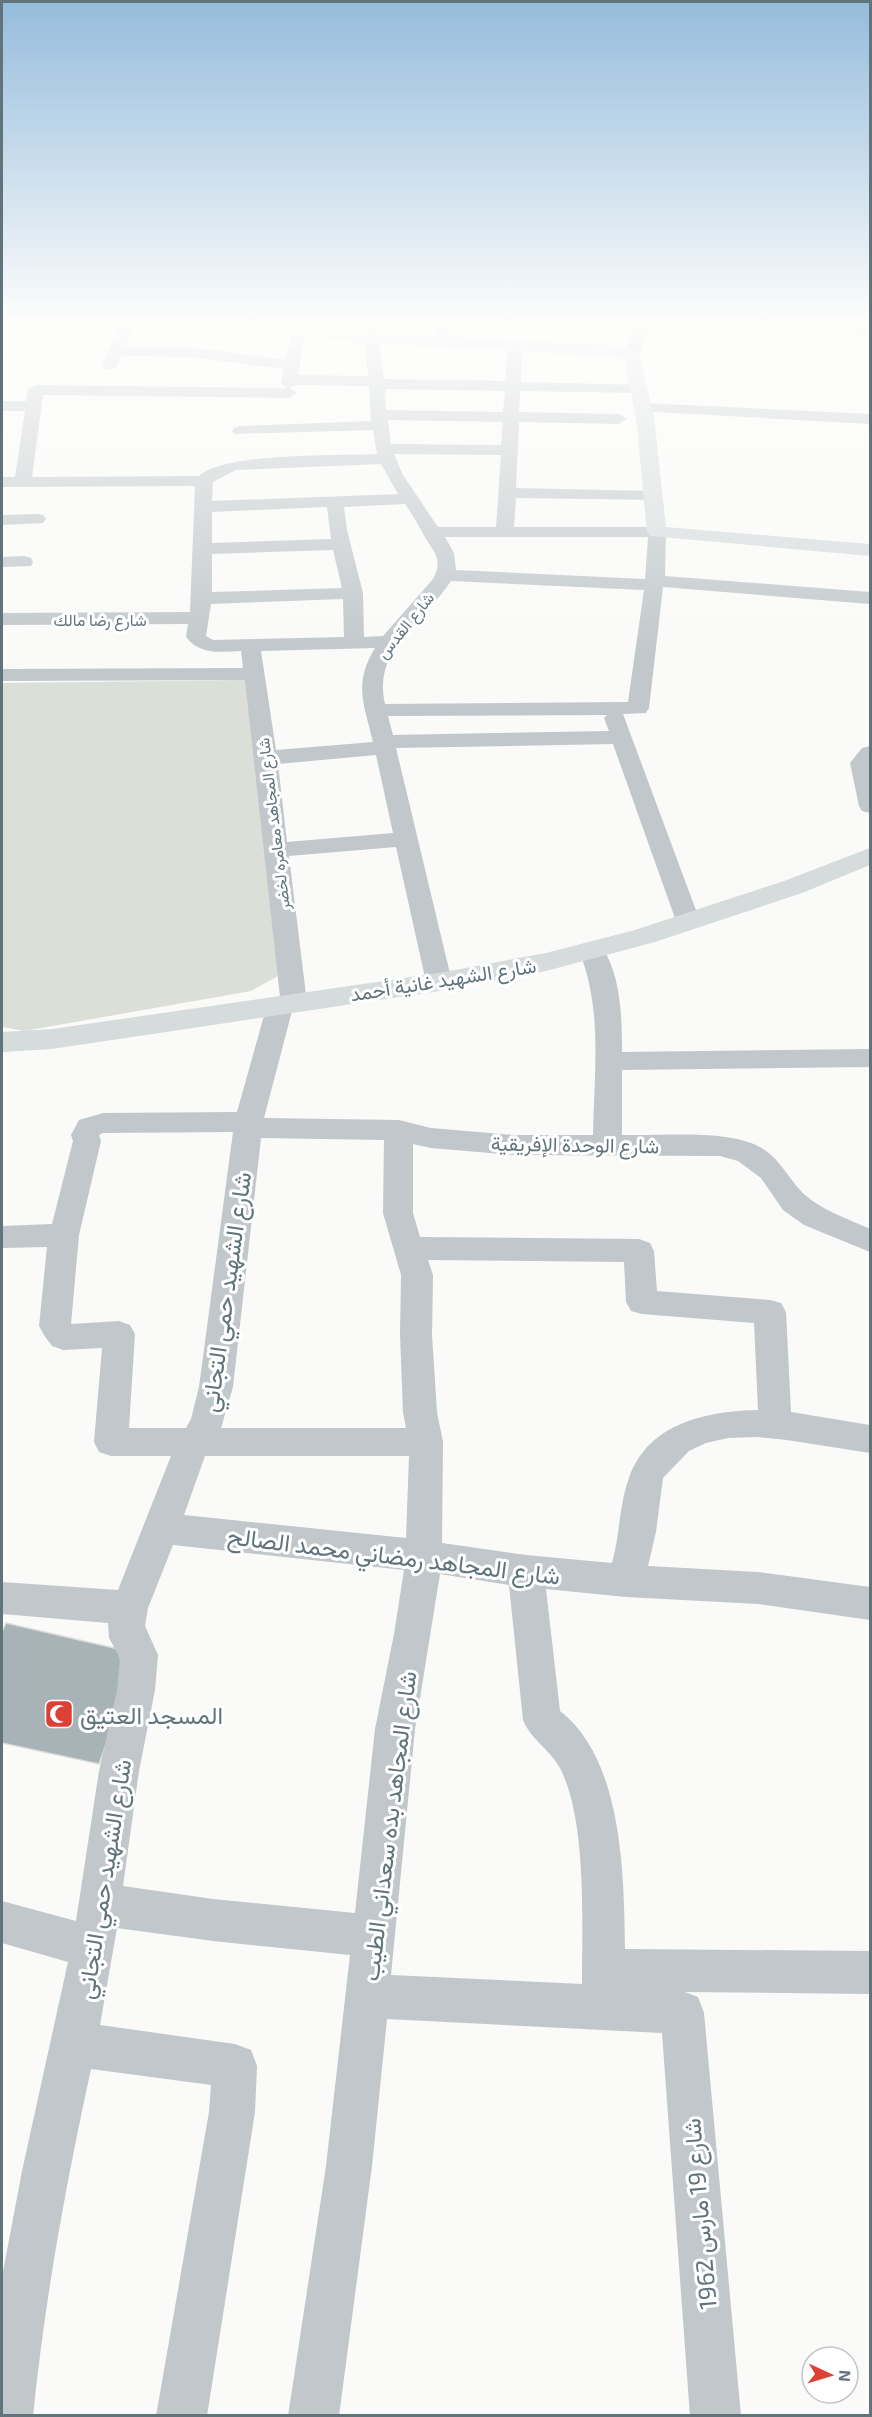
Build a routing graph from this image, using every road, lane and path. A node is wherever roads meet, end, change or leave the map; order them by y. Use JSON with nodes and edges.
{"nodes":[{"id":1,"x":30,"y":432,"type":"edge"},
{"id":2,"x":383,"y":432,"type":"edge"},
{"id":3,"x":510,"y":432,"type":"edge"},
{"id":4,"x":646,"y":432,"type":"edge"},
{"id":5,"x":509,"y":450,"type":"junction"},
{"id":6,"x":386,"y":454,"type":"junction"},
{"id":7,"x":204,"y":481,"type":"junction"},
{"id":8,"x":2,"y":482,"type":"edge"},
{"id":9,"x":23,"y":482,"type":"junction"},
{"id":10,"x":507,"y":493,"type":"junction"},
{"id":11,"x":653,"y":496,"type":"junction"},
{"id":12,"x":409,"y":499,"type":"junction"},
{"id":13,"x":335,"y":502,"type":"junction"},
{"id":14,"x":204,"y":507,"type":"junction"},
{"id":15,"x":37,"y":519,"type":"dead end"},
{"id":16,"x":2,"y":520,"type":"edge"},
{"id":17,"x":431,"y":532,"type":"junction"},
{"id":18,"x":506,"y":532,"type":"junction"},
{"id":19,"x":657,"y":532,"type":"junction"},
{"id":20,"x":342,"y":544,"type":"junction"},
{"id":21,"x":203,"y":549,"type":"junction"},
{"id":22,"x":870,"y":550,"type":"edge"},
{"id":23,"x":2,"y":562,"type":"edge"},
{"id":24,"x":24,"y":562,"type":"dead end"},
{"id":25,"x":445,"y":575,"type":"junction"},
{"id":26,"x":654,"y":583,"type":"junction"},
{"id":27,"x":353,"y":593,"type":"junction"},
{"id":28,"x":870,"y":598,"type":"edge"},
{"id":29,"x":201,"y":608,"type":"junction"},
{"id":30,"x":3,"y":625,"type":"edge"},
{"id":31,"x":390,"y":642,"type":"junction"},
{"id":32,"x":354,"y":643,"type":"junction"},
{"id":33,"x":250,"y":645,"type":"junction"},
{"id":34,"x":254,"y":674,"type":"junction"},
{"id":35,"x":2,"y":675,"type":"edge"},
{"id":36,"x":611,"y":709,"type":"junction"},
{"id":37,"x":377,"y":710,"type":"junction"},
{"id":38,"x":622,"y":737,"type":"junction"},
{"id":39,"x":385,"y":745,"type":"junction"},
{"id":40,"x":870,"y":753,"type":"edge"},
{"id":41,"x":266,"y":758,"type":"junction"},
{"id":42,"x":870,"y":806,"type":"edge"},
{"id":43,"x":406,"y":839,"type":"junction"},
{"id":44,"x":276,"y":850,"type":"junction"},
{"id":45,"x":870,"y":856,"type":"edge"},
{"id":46,"x":688,"y":921,"type":"junction"},
{"id":47,"x":592,"y":951,"type":"junction"},
{"id":48,"x":439,"y":982,"type":"junction"},
{"id":49,"x":287,"y":1004,"type":"junction"},
{"id":50,"x":2,"y":1042,"type":"edge"},
{"id":51,"x":870,"y":1058,"type":"edge"},
{"id":52,"x":608,"y":1060,"type":"junction"},
{"id":53,"x":249,"y":1125,"type":"junction"},
{"id":54,"x":399,"y":1130,"type":"junction"},
{"id":55,"x":607,"y":1145,"type":"junction"},
{"id":56,"x":64,"y":1235,"type":"junction"},
{"id":57,"x":2,"y":1237,"type":"edge"},
{"id":58,"x":870,"y":1240,"type":"edge"},
{"id":59,"x":411,"y":1248,"type":"junction"},
{"id":60,"x":775,"y":1426,"type":"junction"},
{"id":61,"x":870,"y":1439,"type":"edge"},
{"id":62,"x":426,"y":1442,"type":"junction"},
{"id":63,"x":192,"y":1444,"type":"junction"},
{"id":64,"x":162,"y":1528,"type":"junction"},
{"id":65,"x":424,"y":1556,"type":"junction"},
{"id":66,"x":526,"y":1571,"type":"junction"},
{"id":67,"x":626,"y":1581,"type":"junction"},
{"id":68,"x":2,"y":1598,"type":"edge"},
{"id":69,"x":870,"y":1604,"type":"edge"},
{"id":70,"x":130,"y":1608,"type":"junction"},
{"id":71,"x":100,"y":1904,"type":"junction"},
{"id":72,"x":2,"y":1922,"type":"edge"},
{"id":73,"x":373,"y":1936,"type":"junction"},
{"id":74,"x":92,"y":1947,"type":"junction"},
{"id":75,"x":870,"y":1972,"type":"edge"},
{"id":76,"x":603,"y":1988,"type":"junction"},
{"id":77,"x":368,"y":1996,"type":"junction"},
{"id":78,"x":74,"y":2044,"type":"junction"},
{"id":79,"x":7,"y":2415,"type":"edge"},
{"id":80,"x":181,"y":2415,"type":"edge"},
{"id":81,"x":313,"y":2415,"type":"edge"},
{"id":82,"x":716,"y":2415,"type":"edge"}],
"edges":[{"from":1,"to":9,"type":"street"},
{"from":2,"to":6,"type":"street","name":"شارع القدس"},
{"from":3,"to":5,"type":"street"},
{"from":4,"to":11,"type":"street"},
{"from":5,"to":6,"type":"street"},
{"from":5,"to":10,"type":"street"},
{"from":6,"to":7,"type":"street"},
{"from":6,"to":12,"type":"street","name":"شارع القدس"},
{"from":7,"to":9,"type":"street"},
{"from":7,"to":14,"type":"street"},
{"from":8,"to":9,"type":"street"},
{"from":10,"to":11,"type":"street"},
{"from":10,"to":18,"type":"street"},
{"from":11,"to":19,"type":"street"},
{"from":12,"to":13,"type":"street"},
{"from":12,"to":17,"type":"street","name":"شارع القدس"},
{"from":13,"to":14,"type":"street"},
{"from":13,"to":20,"type":"street"},
{"from":14,"to":21,"type":"street"},
{"from":15,"to":16,"type":"street"},
{"from":17,"to":18,"type":"street"},
{"from":17,"to":25,"type":"street","name":"شارع القدس"},
{"from":18,"to":19,"type":"street"},
{"from":19,"to":22,"type":"street"},
{"from":19,"to":26,"type":"street"},
{"from":20,"to":21,"type":"street"},
{"from":20,"to":27,"type":"street"},
{"from":21,"to":29,"type":"street"},
{"from":23,"to":24,"type":"street"},
{"from":25,"to":26,"type":"street"},
{"from":25,"to":31,"type":"street","name":"شارع القدس"},
{"from":26,"to":28,"type":"street"},
{"from":26,"to":36,"type":"street"},
{"from":27,"to":29,"type":"street","name":"شارع رضا مالك"},
{"from":27,"to":32,"type":"street"},
{"from":29,"to":30,"type":"street","name":"شارع رضا مالك"},
{"from":29,"to":33,"type":"street"},
{"from":31,"to":32,"type":"street"},
{"from":31,"to":37,"type":"street","name":"شارع القدس"},
{"from":32,"to":33,"type":"street"},
{"from":33,"to":34,"type":"street","name":"شارع المجاهد معامره لخضر"},
{"from":34,"to":35,"type":"street"},
{"from":34,"to":41,"type":"street","name":"شارع المجاهد معامره لخضر"},
{"from":36,"to":37,"type":"street"},
{"from":36,"to":38,"type":"street"},
{"from":37,"to":39,"type":"street","name":"شارع القدس"},
{"from":38,"to":39,"type":"street"},
{"from":38,"to":46,"type":"street"},
{"from":39,"to":41,"type":"street"},
{"from":39,"to":43,"type":"street","name":"شارع القدس"},
{"from":40,"to":42,"type":"street"},
{"from":41,"to":44,"type":"street","name":"شارع المجاهد معامره لخضر"},
{"from":43,"to":44,"type":"street"},
{"from":43,"to":48,"type":"street","name":"شارع القدس"},
{"from":44,"to":49,"type":"street","name":"شارع المجاهد معامره لخضر"},
{"from":45,"to":46,"type":"street","name":"شارع الشهيد غانية أحمد"},
{"from":46,"to":47,"type":"street","name":"شارع الشهيد غانية أحمد"},
{"from":47,"to":48,"type":"street","name":"شارع الشهيد غانية أحمد"},
{"from":47,"to":52,"type":"street"},
{"from":48,"to":49,"type":"street","name":"شارع الشهيد غانية أحمد"},
{"from":49,"to":50,"type":"street","name":"شارع الشهيد غانية أحمد"},
{"from":49,"to":53,"type":"street","name":"شارع الشهيد حمي التجاني"},
{"from":51,"to":52,"type":"street"},
{"from":52,"to":55,"type":"street"},
{"from":53,"to":54,"type":"street","name":"شارع الوحدة الإفريقية"},
{"from":53,"to":56,"type":"street","name":"شارع الوحدة الإفريقية"},
{"from":53,"to":63,"type":"street","name":"شارع الشهيد حمي التجاني"},
{"from":54,"to":55,"type":"street","name":"شارع الوحدة الإفريقية"},
{"from":54,"to":59,"type":"street","name":"شارع المجاهد بده سعداني الطيب"},
{"from":55,"to":58,"type":"street","name":"شارع الوحدة الإفريقية"},
{"from":56,"to":57,"type":"street"},
{"from":56,"to":63,"type":"street"},
{"from":59,"to":60,"type":"street"},
{"from":59,"to":62,"type":"street","name":"شارع المجاهد بده سعداني الطيب"},
{"from":60,"to":61,"type":"street"},
{"from":60,"to":67,"type":"street"},
{"from":62,"to":63,"type":"street"},
{"from":62,"to":65,"type":"street","name":"شارع المجاهد بده سعداني الطيب"},
{"from":63,"to":64,"type":"street","name":"شارع الشهيد حمي التجاني"},
{"from":64,"to":65,"type":"street","name":"شارع المجاهد رمضاني محمد الصالح"},
{"from":64,"to":70,"type":"street","name":"شارع الشهيد حمي التجاني"},
{"from":65,"to":66,"type":"street","name":"شارع المجاهد رمضاني محمد الصالح"},
{"from":65,"to":73,"type":"street","name":"شارع المجاهد بده سعداني الطيب"},
{"from":66,"to":67,"type":"street","name":"شارع المجاهد رمضاني محمد الصالح"},
{"from":66,"to":76,"type":"street"},
{"from":67,"to":69,"type":"street","name":"شارع المجاهد رمضاني محمد الصالح"},
{"from":68,"to":70,"type":"street"},
{"from":70,"to":71,"type":"street","name":"شارع الشهيد حمي التجاني"},
{"from":71,"to":73,"type":"street"},
{"from":71,"to":74,"type":"street","name":"شارع الشهيد حمي التجاني"},
{"from":72,"to":74,"type":"street"},
{"from":73,"to":77,"type":"street","name":"شارع المجاهد بده سعداني الطيب"},
{"from":74,"to":78,"type":"street","name":"شارع الشهيد حمي التجاني"},
{"from":75,"to":76,"type":"street"},
{"from":76,"to":77,"type":"street"},
{"from":76,"to":82,"type":"street","name":"شارع 19 مارس 1962"},
{"from":77,"to":81,"type":"street","name":"شارع المجاهد بده سعداني الطيب"},
{"from":78,"to":79,"type":"street","name":"شارع الشهيد حمي التجاني"},
{"from":78,"to":80,"type":"street"}]}
